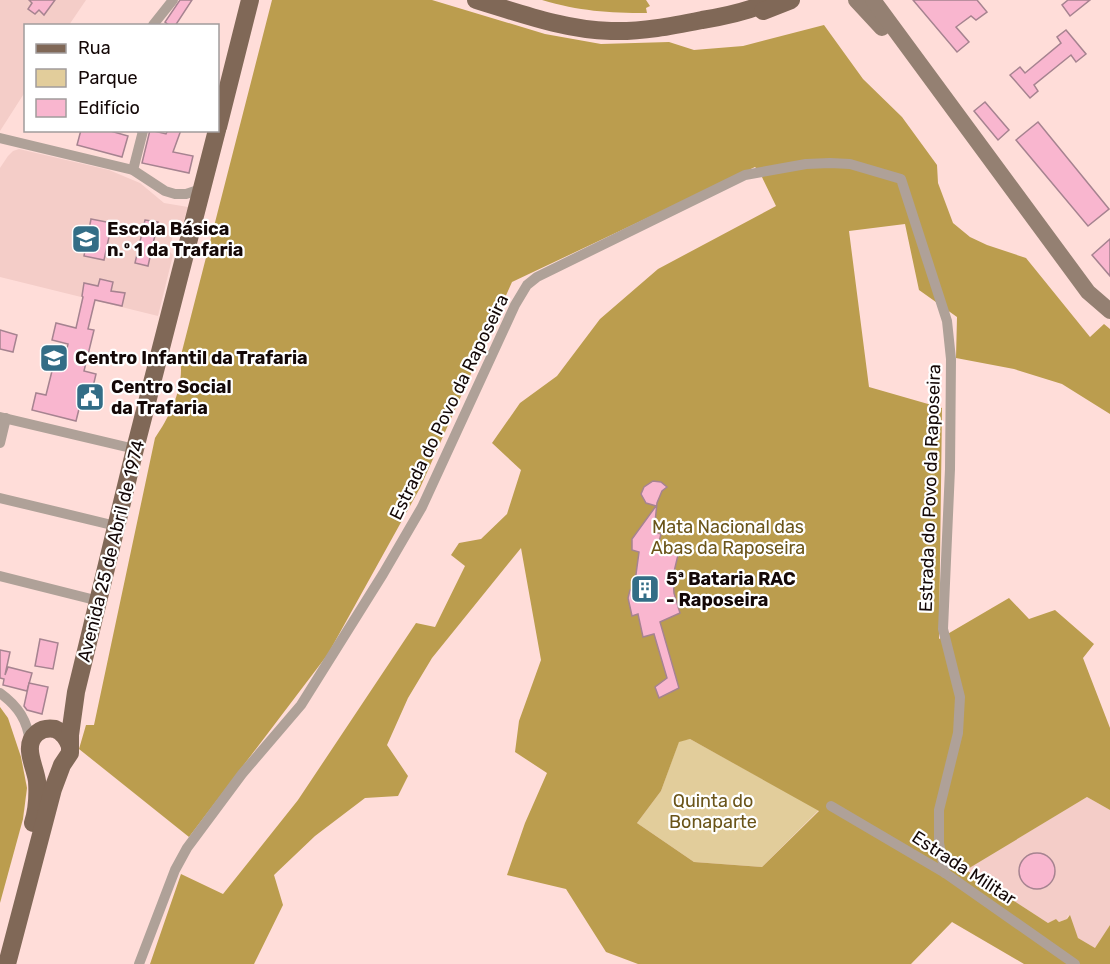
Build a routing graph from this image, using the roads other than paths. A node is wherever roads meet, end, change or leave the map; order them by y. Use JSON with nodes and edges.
{"nodes":[{"id":1,"x":173,"y":0,"type":"edge"},
{"id":2,"x":250,"y":0,"type":"edge"},
{"id":3,"x":476,"y":0,"type":"edge"},
{"id":4,"x":773,"y":0,"type":"edge"},
{"id":5,"x":790,"y":0,"type":"edge"},
{"id":6,"x":856,"y":0,"type":"edge"},
{"id":7,"x":873,"y":0,"type":"edge"},
{"id":8,"x":726,"y":16,"type":"junction"},
{"id":9,"x":154,"y":24,"type":"edge"},
{"id":10,"x":927,"y":75,"type":"junction"},
{"id":11,"x":219,"y":121,"type":"edge"},
{"id":12,"x":143,"y":132,"type":"edge"},
{"id":13,"x":216,"y":132,"type":"edge"},
{"id":14,"x":0,"y":138,"type":"edge"},
{"id":15,"x":133,"y":170,"type":"junction"},
{"id":16,"x":201,"y":189,"type":"junction"},
{"id":17,"x":1110,"y":311,"type":"edge"},
{"id":18,"x":3,"y":417,"type":"edge"},
{"id":19,"x":0,"y":443,"type":"edge"},
{"id":20,"x":135,"y":449,"type":"junction"},
{"id":21,"x":0,"y":498,"type":"edge"},
{"id":22,"x":116,"y":526,"type":"junction"},
{"id":23,"x":0,"y":576,"type":"edge"},
{"id":24,"x":99,"y":601,"type":"junction"},
{"id":25,"x":76,"y":692,"type":"junction"},
{"id":26,"x":0,"y":693,"type":"edge"},
{"id":27,"x":25,"y":718,"type":"junction"},
{"id":28,"x":49,"y":729,"type":"junction"},
{"id":29,"x":70,"y":746,"type":"junction"},
{"id":30,"x":31,"y":751,"type":"junction"},
{"id":31,"x":62,"y":765,"type":"junction"},
{"id":32,"x":831,"y":806,"type":"dead end"},
{"id":33,"x":945,"y":873,"type":"junction"},
{"id":34,"x":0,"y":941,"type":"edge"},
{"id":35,"x":7,"y":964,"type":"edge"},
{"id":36,"x":139,"y":964,"type":"edge"},
{"id":37,"x":1075,"y":964,"type":"edge"}],
"edges":[{"from":1,"to":9,"type":"street"},
{"from":2,"to":11,"type":"main road","name":"Avenida 25 de Abril de 1974"},
{"from":3,"to":8,"type":"main road"},
{"from":4,"to":8,"type":"main road"},
{"from":5,"to":8,"type":"main road"},
{"from":6,"to":10,"type":"main road"},
{"from":7,"to":10,"type":"main road"},
{"from":10,"to":17,"type":"main road"},
{"from":12,"to":15,"type":"street"},
{"from":13,"to":16,"type":"main road","name":"Avenida 25 de Abril de 1974"},
{"from":14,"to":15,"type":"street"},
{"from":15,"to":16,"type":"street"},
{"from":16,"to":20,"type":"main road","name":"Avenida 25 de Abril de 1974"},
{"from":18,"to":19,"type":"street"},
{"from":18,"to":20,"type":"street"},
{"from":20,"to":22,"type":"main road","name":"Avenida 25 de Abril de 1974"},
{"from":21,"to":22,"type":"street"},
{"from":22,"to":24,"type":"main road","name":"Avenida 25 de Abril de 1974"},
{"from":23,"to":24,"type":"street"},
{"from":24,"to":25,"type":"main road","name":"Avenida 25 de Abril de 1974"},
{"from":25,"to":28,"type":"main road","name":"Avenida 25 de Abril de 1974"},
{"from":25,"to":29,"type":"main road","name":"Avenida 25 de Abril de 1974"},
{"from":26,"to":27,"type":"street"},
{"from":27,"to":28,"type":"street"},
{"from":27,"to":30,"type":"street"},
{"from":28,"to":29,"type":"main road"},
{"from":28,"to":30,"type":"main road","name":"Avenida 25 de Abril de 1974"},
{"from":29,"to":31,"type":"main road","name":"Avenida 25 de Abril de 1974"},
{"from":30,"to":31,"type":"main road"},
{"from":30,"to":34,"type":"main road"},
{"from":31,"to":35,"type":"main road","name":"Avenida 25 de Abril de 1974"},
{"from":32,"to":33,"type":"street","name":"Estrada Militar"},
{"from":33,"to":36,"type":"street","name":"Estrada do Povo da Raposeira"},
{"from":33,"to":37,"type":"street","name":"Estrada Militar"}]}
